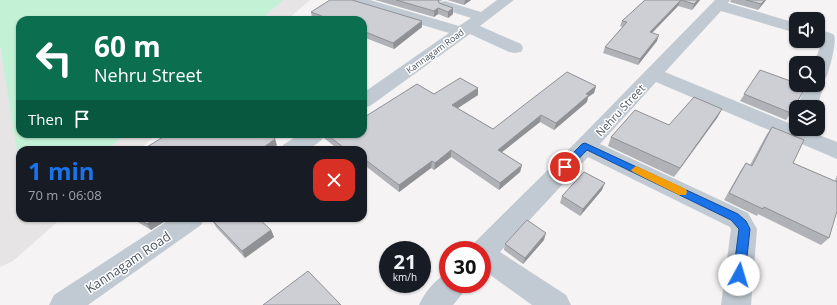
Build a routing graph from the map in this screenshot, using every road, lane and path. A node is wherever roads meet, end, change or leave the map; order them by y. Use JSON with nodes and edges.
{"nodes":[{"id":1,"x":354,"y":0,"type":"edge"},
{"id":2,"x":507,"y":0,"type":"edge"},
{"id":3,"x":720,"y":3,"type":"edge"},
{"id":4,"x":445,"y":5,"type":"edge"},
{"id":5,"x":482,"y":17,"type":"junction"},
{"id":6,"x":789,"y":26,"type":"edge"},
{"id":7,"x":464,"y":30,"type":"junction"},
{"id":8,"x":825,"y":38,"type":"edge"},
{"id":9,"x":515,"y":48,"type":"dead end"},
{"id":10,"x":825,"y":56,"type":"edge"},
{"id":11,"x":653,"y":74,"type":"junction"},
{"id":12,"x":367,"y":97,"type":"edge"},
{"id":13,"x":789,"y":128,"type":"edge"},
{"id":14,"x":806,"y":136,"type":"edge"},
{"id":15,"x":309,"y":138,"type":"edge"},
{"id":16,"x":297,"y":146,"type":"edge"},
{"id":17,"x":585,"y":146,"type":"junction"},
{"id":18,"x":837,"y":151,"type":"edge"},
{"id":19,"x":186,"y":222,"type":"edge"},
{"id":20,"x":491,"y":244,"type":"edge"},
{"id":21,"x":491,"y":259,"type":"edge"},
{"id":22,"x":445,"y":293,"type":"edge"},
{"id":23,"x":64,"y":305,"type":"edge"},
{"id":24,"x":434,"y":305,"type":"edge"},
{"id":25,"x":556,"y":305,"type":"edge"},
{"id":26,"x":736,"y":305,"type":"edge"}],
"edges":[{"from":1,"to":7,"type":"street"},
{"from":2,"to":5,"type":"street","name":"Kannagam Road"},
{"from":3,"to":6,"type":"street"},
{"from":3,"to":11,"type":"street","name":"Nehru Street"},
{"from":4,"to":5,"type":"street"},
{"from":5,"to":7,"type":"street","name":"Kannagam Road"},
{"from":7,"to":9,"type":"street"},
{"from":7,"to":12,"type":"street","name":"Kannagam Road"},
{"from":8,"to":10,"type":"street"},
{"from":11,"to":13,"type":"street"},
{"from":11,"to":17,"type":"street","name":"Nehru Street"},
{"from":14,"to":18,"type":"street"},
{"from":15,"to":16,"type":"street"},
{"from":17,"to":20,"type":"street","name":"Nehru Street"},
{"from":17,"to":26,"type":"street"},
{"from":19,"to":23,"type":"street","name":"Kannagam Road"},
{"from":21,"to":25,"type":"street"},
{"from":22,"to":24,"type":"street"}]}
